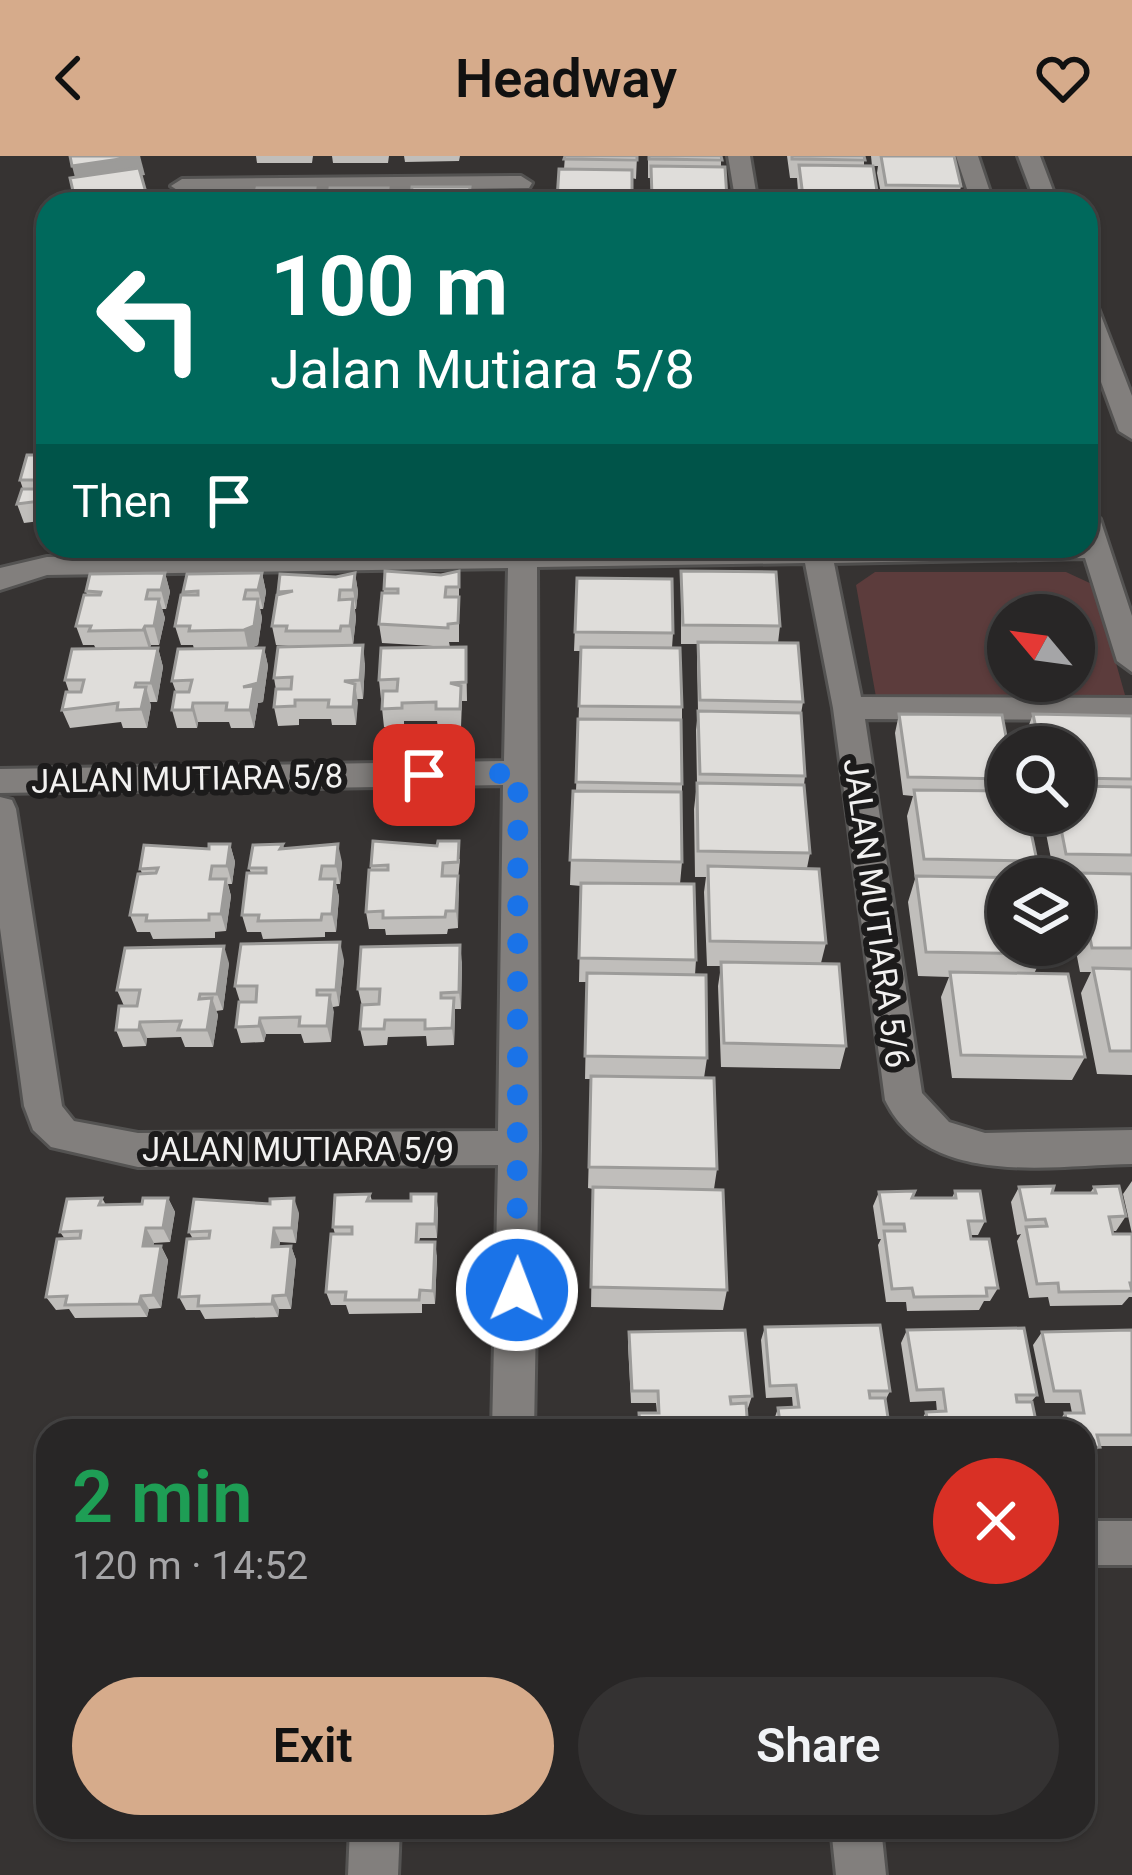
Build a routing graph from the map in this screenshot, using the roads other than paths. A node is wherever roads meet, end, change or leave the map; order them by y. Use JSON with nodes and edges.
{"nodes":[{"id":1,"x":173,"y":156,"type":"edge"},
{"id":2,"x":521,"y":156,"type":"edge"},
{"id":3,"x":739,"y":156,"type":"edge"},
{"id":4,"x":967,"y":156,"type":"edge"},
{"id":5,"x":1029,"y":156,"type":"edge"},
{"id":6,"x":184,"y":192,"type":"edge"},
{"id":7,"x":521,"y":192,"type":"edge"},
{"id":8,"x":745,"y":192,"type":"edge"},
{"id":9,"x":979,"y":192,"type":"edge"},
{"id":10,"x":1042,"y":192,"type":"edge"},
{"id":11,"x":1098,"y":340,"type":"edge"},
{"id":12,"x":1132,"y":430,"type":"edge"},
{"id":13,"x":1098,"y":555,"type":"edge"},
{"id":14,"x":670,"y":558,"type":"edge"},
{"id":15,"x":818,"y":558,"type":"edge"},
{"id":16,"x":523,"y":560,"type":"junction"},
{"id":17,"x":0,"y":580,"type":"edge"},
{"id":18,"x":1132,"y":662,"type":"edge"},
{"id":19,"x":848,"y":708,"type":"junction"},
{"id":20,"x":1132,"y":709,"type":"edge"},
{"id":21,"x":518,"y":773,"type":"junction"},
{"id":22,"x":0,"y":781,"type":"edge"},
{"id":23,"x":0,"y":809,"type":"edge"},
{"id":24,"x":520,"y":1148,"type":"junction"},
{"id":25,"x":1132,"y":1148,"type":"edge"},
{"id":26,"x":513,"y":1419,"type":"edge"},
{"id":27,"x":1095,"y":1543,"type":"edge"},
{"id":28,"x":1132,"y":1543,"type":"edge"},
{"id":29,"x":374,"y":1839,"type":"edge"},
{"id":30,"x":857,"y":1839,"type":"edge"},
{"id":31,"x":373,"y":1875,"type":"edge"},
{"id":32,"x":861,"y":1875,"type":"edge"}],
"edges":[{"from":1,"to":6,"type":"street"},
{"from":2,"to":7,"type":"street"},
{"from":3,"to":8,"type":"street"},
{"from":4,"to":9,"type":"street"},
{"from":5,"to":10,"type":"street"},
{"from":11,"to":12,"type":"street"},
{"from":13,"to":18,"type":"street"},
{"from":14,"to":16,"type":"street"},
{"from":15,"to":19,"type":"street","name":"JALAN MUTIARA 5/6"},
{"from":16,"to":17,"type":"street"},
{"from":16,"to":21,"type":"street"},
{"from":19,"to":20,"type":"street"},
{"from":19,"to":25,"type":"street","name":"JALAN MUTIARA 5/6"},
{"from":21,"to":22,"type":"street","name":"JALAN MUTIARA 5/8"},
{"from":21,"to":24,"type":"street"},
{"from":23,"to":24,"type":"street","name":"JALAN MUTIARA 5/9"},
{"from":24,"to":26,"type":"street"},
{"from":27,"to":28,"type":"street"},
{"from":29,"to":31,"type":"street"},
{"from":30,"to":32,"type":"street"}]}
